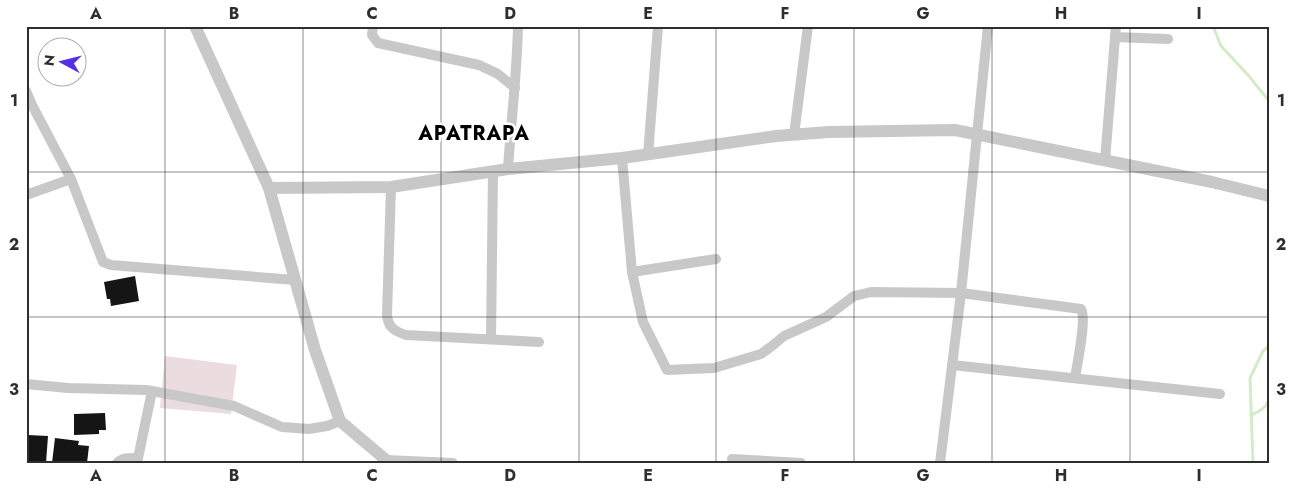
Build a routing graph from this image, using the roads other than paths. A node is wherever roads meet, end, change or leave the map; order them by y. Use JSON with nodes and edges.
{"nodes":[{"id":1,"x":195,"y":26,"type":"edge"},
{"id":2,"x":374,"y":26,"type":"edge"},
{"id":3,"x":518,"y":26,"type":"edge"},
{"id":4,"x":658,"y":26,"type":"edge"},
{"id":5,"x":808,"y":26,"type":"edge"},
{"id":6,"x":988,"y":26,"type":"edge"},
{"id":7,"x":1116,"y":26,"type":"edge"},
{"id":8,"x":1115,"y":37,"type":"junction"},
{"id":9,"x":1168,"y":39,"type":"dead end"},
{"id":10,"x":515,"y":88,"type":"junction"},
{"id":11,"x":26,"y":91,"type":"edge"},
{"id":12,"x":977,"y":134,"type":"junction"},
{"id":13,"x":794,"y":135,"type":"junction"},
{"id":14,"x":648,"y":155,"type":"junction"},
{"id":15,"x":622,"y":158,"type":"junction"},
{"id":16,"x":1104,"y":160,"type":"junction"},
{"id":17,"x":508,"y":169,"type":"junction"},
{"id":18,"x":493,"y":171,"type":"junction"},
{"id":19,"x":71,"y":179,"type":"junction"},
{"id":20,"x":391,"y":187,"type":"junction"},
{"id":21,"x":269,"y":188,"type":"junction"},
{"id":22,"x":26,"y":195,"type":"edge"},
{"id":23,"x":1269,"y":196,"type":"edge"},
{"id":24,"x":716,"y":259,"type":"dead end"},
{"id":25,"x":632,"y":272,"type":"junction"},
{"id":26,"x":295,"y":280,"type":"junction"},
{"id":27,"x":961,"y":293,"type":"junction"},
{"id":28,"x":491,"y":339,"type":"junction"},
{"id":29,"x":539,"y":342,"type":"dead end"},
{"id":30,"x":952,"y":365,"type":"junction"},
{"id":31,"x":1075,"y":378,"type":"junction"},
{"id":32,"x":26,"y":384,"type":"edge"},
{"id":33,"x":152,"y":391,"type":"junction"},
{"id":34,"x":1220,"y":394,"type":"dead end"},
{"id":35,"x":340,"y":421,"type":"junction"},
{"id":36,"x":732,"y":459,"type":"dead end"},
{"id":37,"x":137,"y":460,"type":"edge"},
{"id":38,"x":386,"y":461,"type":"edge"},
{"id":39,"x":118,"y":463,"type":"edge"},
{"id":40,"x":452,"y":463,"type":"edge"},
{"id":41,"x":801,"y":463,"type":"edge"},
{"id":42,"x":940,"y":463,"type":"edge"}],
"edges":[{"from":1,"to":21,"type":"street"},
{"from":2,"to":10,"type":"street"},
{"from":3,"to":10,"type":"street"},
{"from":4,"to":14,"type":"street"},
{"from":5,"to":13,"type":"street"},
{"from":6,"to":12,"type":"street"},
{"from":7,"to":8,"type":"street"},
{"from":8,"to":9,"type":"street"},
{"from":8,"to":16,"type":"street"},
{"from":10,"to":17,"type":"street"},
{"from":11,"to":19,"type":"street"},
{"from":12,"to":13,"type":"street"},
{"from":12,"to":16,"type":"street"},
{"from":12,"to":27,"type":"street"},
{"from":13,"to":14,"type":"street"},
{"from":14,"to":15,"type":"street"},
{"from":15,"to":17,"type":"street"},
{"from":15,"to":25,"type":"street"},
{"from":16,"to":23,"type":"street"},
{"from":17,"to":18,"type":"street"},
{"from":18,"to":20,"type":"street"},
{"from":18,"to":28,"type":"street"},
{"from":19,"to":22,"type":"street"},
{"from":19,"to":26,"type":"street"},
{"from":20,"to":21,"type":"street"},
{"from":20,"to":28,"type":"street"},
{"from":21,"to":26,"type":"street"},
{"from":24,"to":25,"type":"street"},
{"from":25,"to":27,"type":"street"},
{"from":26,"to":35,"type":"street"},
{"from":27,"to":30,"type":"street"},
{"from":27,"to":31,"type":"street"},
{"from":28,"to":29,"type":"street"},
{"from":30,"to":31,"type":"street"},
{"from":30,"to":42,"type":"street"},
{"from":31,"to":34,"type":"street"},
{"from":32,"to":33,"type":"street"},
{"from":33,"to":35,"type":"street"},
{"from":33,"to":37,"type":"street"},
{"from":35,"to":38,"type":"street"},
{"from":36,"to":41,"type":"street"},
{"from":37,"to":39,"type":"street"},
{"from":38,"to":40,"type":"street"}]}
